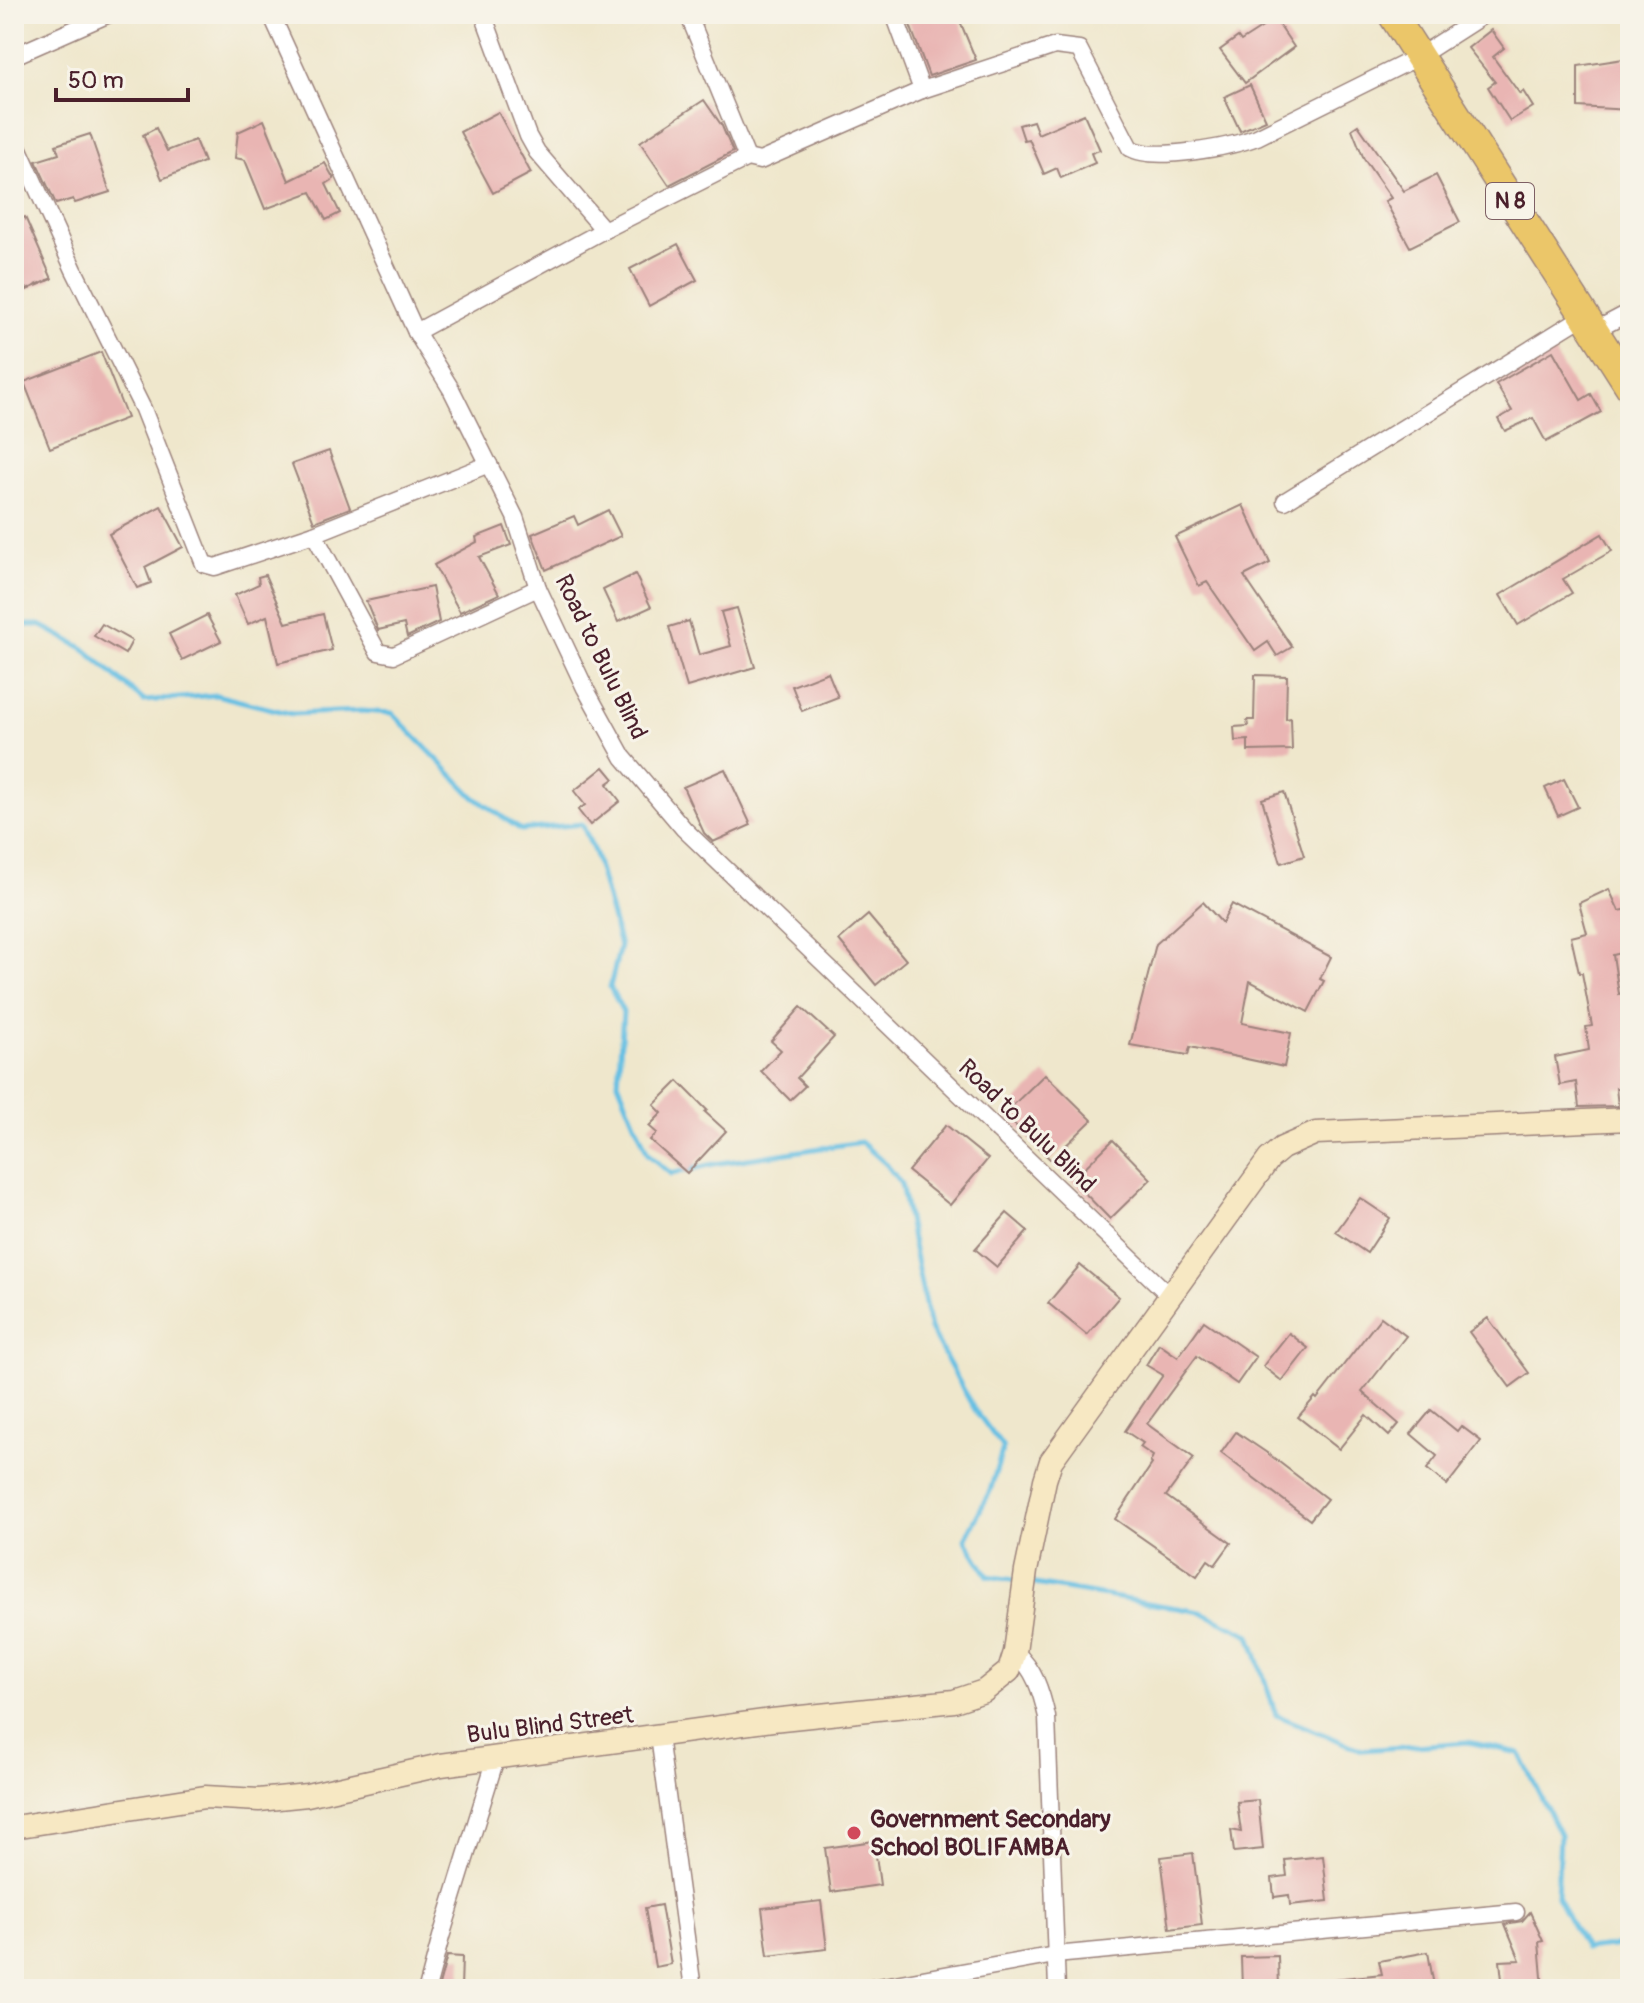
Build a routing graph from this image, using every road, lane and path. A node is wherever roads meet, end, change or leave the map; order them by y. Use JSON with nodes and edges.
{"nodes":[{"id":1,"x":109,"y":14,"type":"edge"},
{"id":2,"x":271,"y":14,"type":"edge"},
{"id":3,"x":483,"y":14,"type":"edge"},
{"id":4,"x":688,"y":14,"type":"edge"},
{"id":5,"x":894,"y":14,"type":"edge"},
{"id":6,"x":1392,"y":14,"type":"edge"},
{"id":7,"x":1485,"y":14,"type":"edge"},
{"id":8,"x":14,"y":56,"type":"edge"},
{"id":9,"x":1418,"y":57,"type":"junction"},
{"id":10,"x":922,"y":90,"type":"junction"},
{"id":11,"x":14,"y":138,"type":"edge"},
{"id":12,"x":747,"y":158,"type":"junction"},
{"id":13,"x":604,"y":230,"type":"junction"},
{"id":14,"x":74,"y":270,"type":"junction"},
{"id":15,"x":14,"y":295,"type":"edge"},
{"id":16,"x":1630,"y":312,"type":"edge"},
{"id":17,"x":1589,"y":324,"type":"junction"},
{"id":18,"x":416,"y":332,"type":"junction"},
{"id":19,"x":1630,"y":387,"type":"edge"},
{"id":20,"x":489,"y":464,"type":"junction"},
{"id":21,"x":1285,"y":501,"type":"dead end"},
{"id":22,"x":314,"y":534,"type":"junction"},
{"id":23,"x":538,"y":588,"type":"junction"},
{"id":24,"x":1630,"y":1119,"type":"edge"},
{"id":25,"x":1170,"y":1296,"type":"junction"},
{"id":26,"x":1015,"y":1652,"type":"junction"},
{"id":27,"x":659,"y":1736,"type":"junction"},
{"id":28,"x":496,"y":1758,"type":"junction"},
{"id":29,"x":14,"y":1827,"type":"edge"},
{"id":30,"x":1516,"y":1912,"type":"dead end"},
{"id":31,"x":1055,"y":1955,"type":"junction"},
{"id":32,"x":427,"y":1989,"type":"edge"},
{"id":33,"x":693,"y":1989,"type":"edge"},
{"id":34,"x":867,"y":1989,"type":"edge"},
{"id":35,"x":1057,"y":1989,"type":"edge"}],
"edges":[{"from":1,"to":8,"type":"street"},
{"from":2,"to":18,"type":"street","name":"Road to Bulu Blind"},
{"from":3,"to":13,"type":"street"},
{"from":4,"to":12,"type":"street"},
{"from":5,"to":10,"type":"street"},
{"from":6,"to":9,"type":"highway","number":"N 8"},
{"from":7,"to":9,"type":"street"},
{"from":9,"to":10,"type":"street"},
{"from":9,"to":17,"type":"highway","number":"N 8"},
{"from":10,"to":12,"type":"street"},
{"from":11,"to":14,"type":"street"},
{"from":12,"to":13,"type":"street"},
{"from":13,"to":18,"type":"street"},
{"from":14,"to":15,"type":"path"},
{"from":14,"to":22,"type":"street"},
{"from":16,"to":17,"type":"street"},
{"from":17,"to":19,"type":"highway","number":"N 8"},
{"from":17,"to":21,"type":"street"},
{"from":18,"to":20,"type":"street","name":"Road to Bulu Blind"},
{"from":20,"to":22,"type":"street"},
{"from":20,"to":23,"type":"street","name":"Road to Bulu Blind"},
{"from":22,"to":23,"type":"street"},
{"from":23,"to":25,"type":"street","name":"Road to Bulu Blind"},
{"from":24,"to":25,"type":"street","name":"Bulu Blind Street"},
{"from":25,"to":26,"type":"street","name":"Bulu Blind Street"},
{"from":26,"to":27,"type":"street","name":"Bulu Blind Street"},
{"from":26,"to":31,"type":"street"},
{"from":27,"to":28,"type":"street","name":"Bulu Blind Street"},
{"from":27,"to":33,"type":"street"},
{"from":28,"to":29,"type":"street","name":"Bulu Blind Street"},
{"from":28,"to":32,"type":"street"},
{"from":30,"to":31,"type":"street"},
{"from":31,"to":34,"type":"street"},
{"from":31,"to":35,"type":"street"}]}
